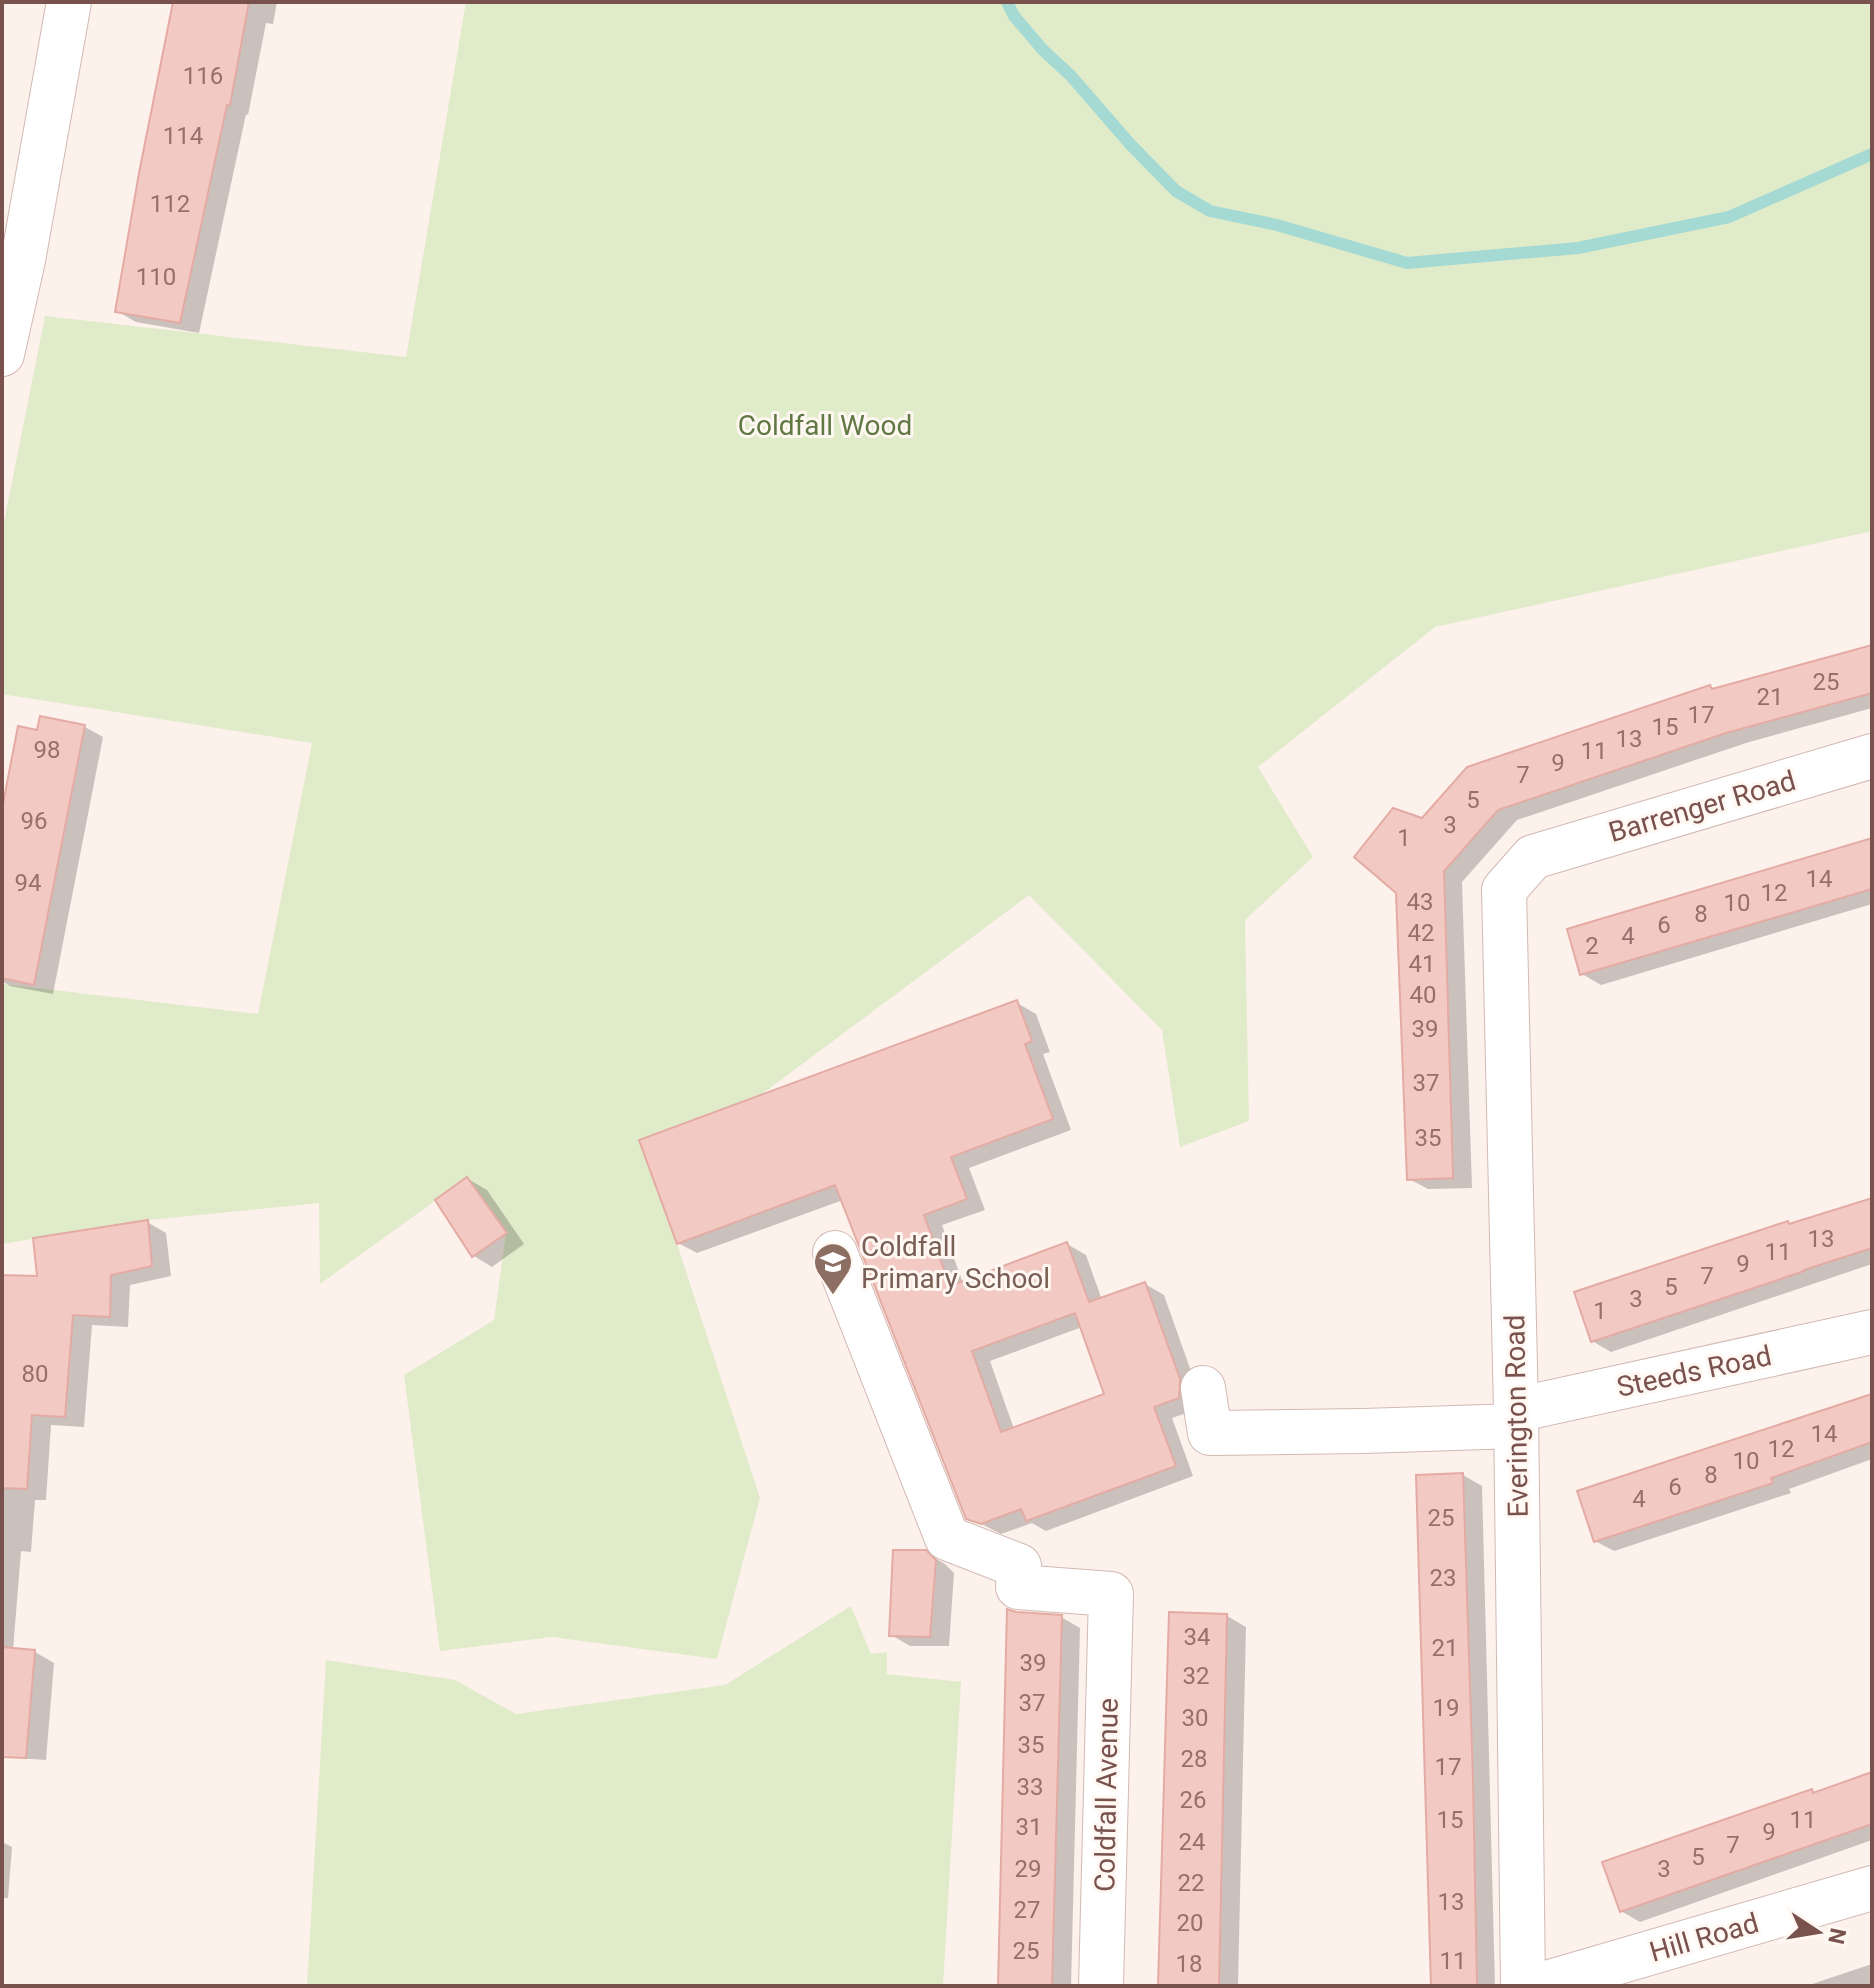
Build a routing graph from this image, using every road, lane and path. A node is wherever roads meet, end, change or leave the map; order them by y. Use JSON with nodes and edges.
{"nodes":[{"id":1,"x":69,"y":2,"type":"edge"},
{"id":2,"x":2,"y":354,"type":"edge"},
{"id":3,"x":1872,"y":756,"type":"edge"},
{"id":4,"x":1533,"y":857,"type":"joint"},
{"id":5,"x":835,"y":1253,"type":"dead end"},
{"id":6,"x":1872,"y":1332,"type":"edge"},
{"id":7,"x":1203,"y":1388,"type":"dead end"},
{"id":8,"x":1516,"y":1418,"type":"junction"},
{"id":9,"x":1872,"y":1888,"type":"edge"},
{"id":10,"x":1101,"y":1986,"type":"edge"},
{"id":11,"x":1523,"y":1986,"type":"edge"},
{"id":12,"x":1536,"y":1986,"type":"edge"}],
"edges":[{"from":1,"to":2,"type":"street"},
{"from":3,"to":4,"type":"street","name":"Barrenger Road"},
{"from":4,"to":8,"type":"street","name":"Everington Road"},
{"from":5,"to":10,"type":"street","name":"Coldfall Avenue"},
{"from":6,"to":8,"type":"street","name":"Steeds Road"},
{"from":7,"to":8,"type":"street","name":"Steeds Road"},
{"from":8,"to":11,"type":"street","name":"Everington Road"},
{"from":9,"to":12,"type":"street","name":"Hill Road"}]}
